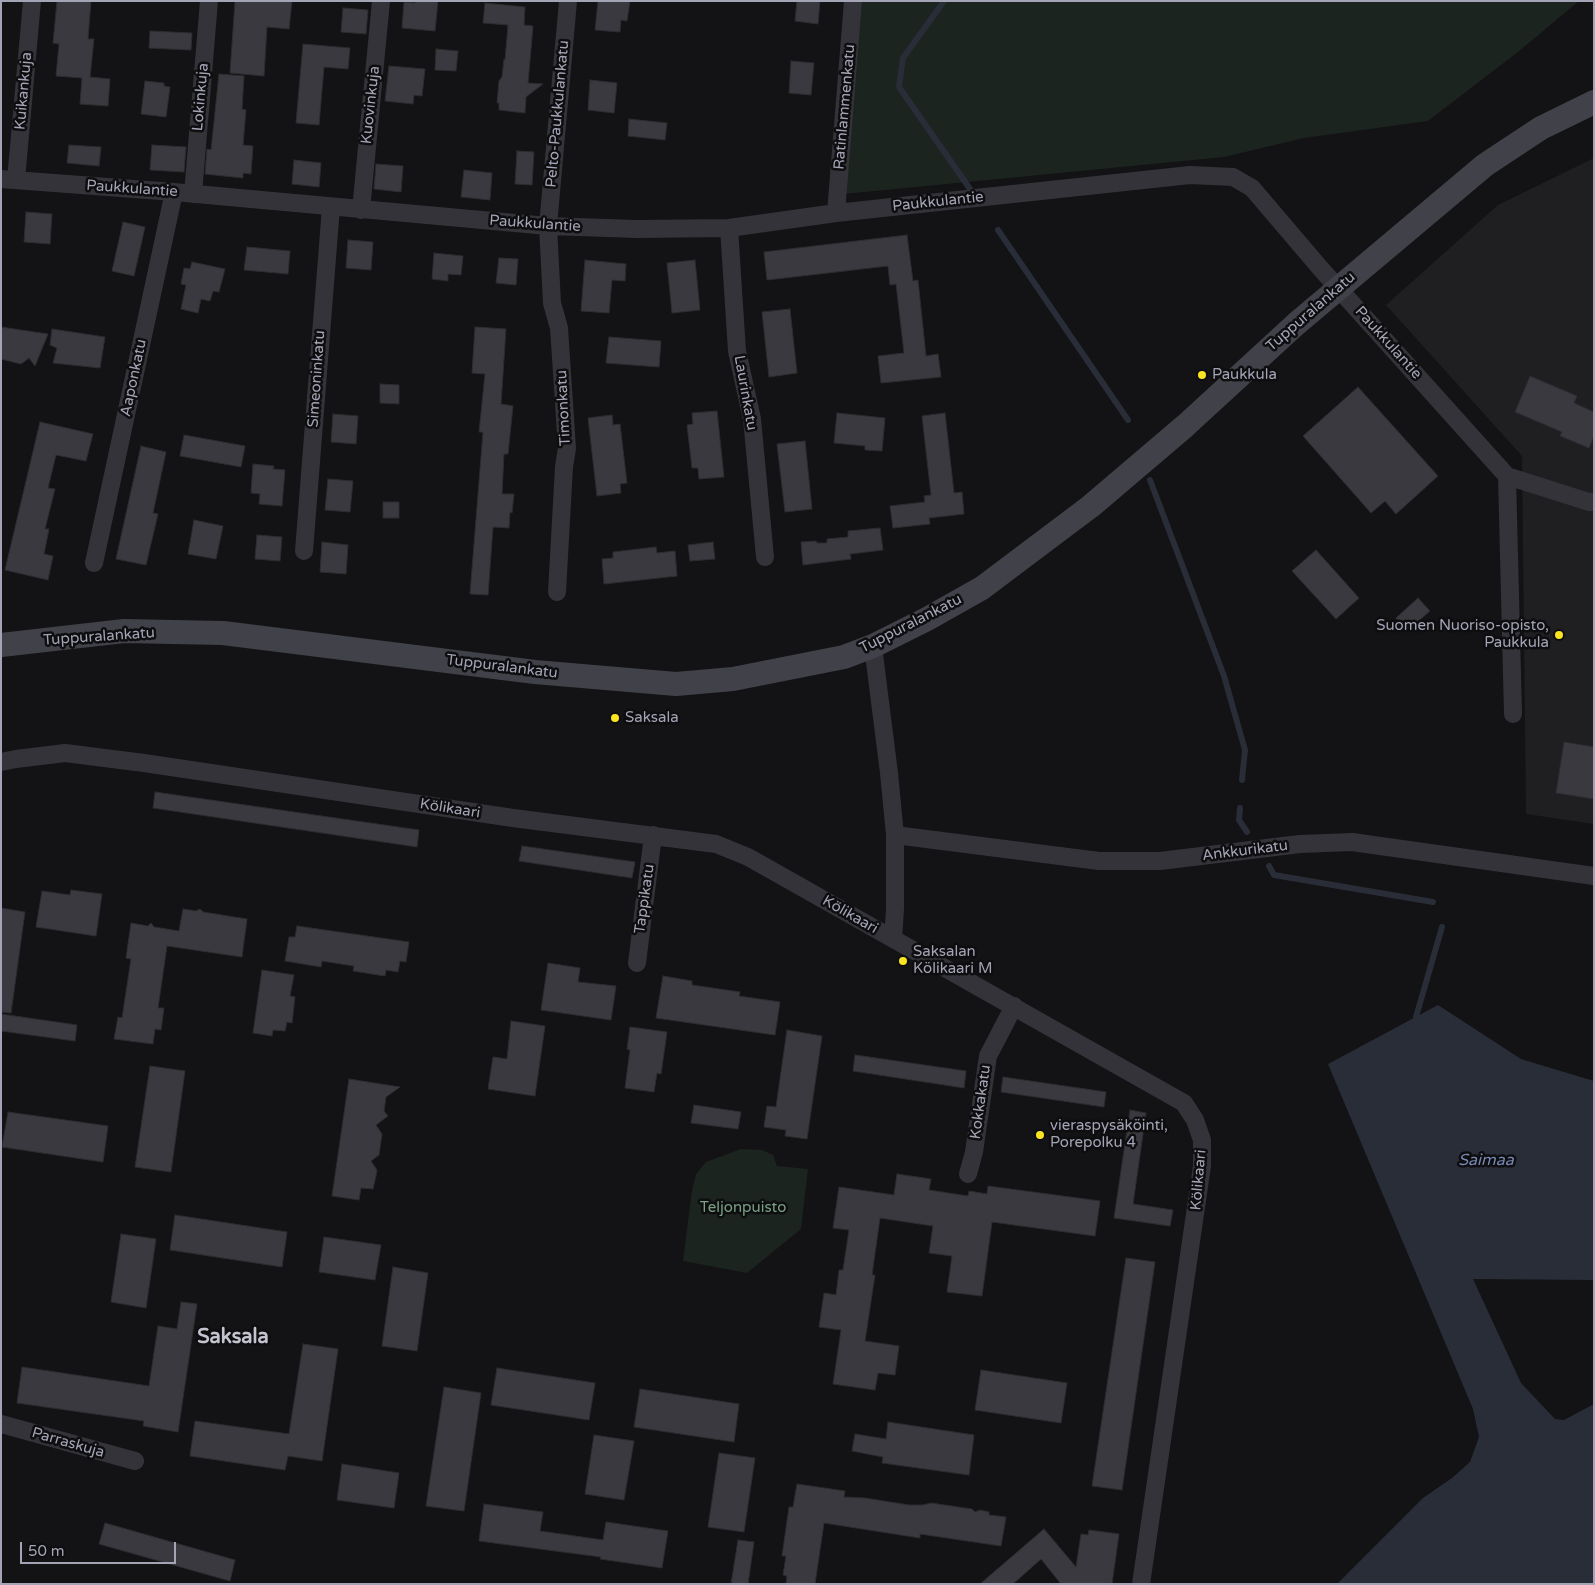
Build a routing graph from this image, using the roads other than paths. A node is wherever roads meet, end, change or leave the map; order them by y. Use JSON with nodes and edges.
{"nodes":[{"id":1,"x":32,"y":1,"type":"edge"},
{"id":2,"x":209,"y":1,"type":"edge"},
{"id":3,"x":381,"y":1,"type":"edge"},
{"id":4,"x":568,"y":1,"type":"edge"},
{"id":5,"x":853,"y":1,"type":"edge"},
{"id":6,"x":1594,"y":102,"type":"edge"},
{"id":7,"x":9,"y":179,"type":"edge"},
{"id":8,"x":174,"y":192,"type":"junction"},
{"id":9,"x":193,"y":194,"type":"junction"},
{"id":10,"x":331,"y":207,"type":"junction"},
{"id":11,"x":361,"y":210,"type":"junction"},
{"id":12,"x":836,"y":213,"type":"junction"},
{"id":13,"x":548,"y":226,"type":"junction"},
{"id":14,"x":729,"y":228,"type":"junction"},
{"id":15,"x":1339,"y":288,"type":"junction"},
{"id":16,"x":1506,"y":476,"type":"junction"},
{"id":17,"x":1594,"y":502,"type":"edge"},
{"id":18,"x":304,"y":551,"type":"dead end"},
{"id":19,"x":765,"y":557,"type":"dead end"},
{"id":20,"x":94,"y":564,"type":"dead end"},
{"id":21,"x":557,"y":592,"type":"dead end"},
{"id":22,"x":1,"y":645,"type":"edge"},
{"id":23,"x":873,"y":646,"type":"junction"},
{"id":24,"x":1513,"y":714,"type":"dead end"},
{"id":25,"x":1,"y":762,"type":"edge"},
{"id":26,"x":654,"y":835,"type":"junction"},
{"id":27,"x":895,"y":835,"type":"junction"},
{"id":28,"x":1594,"y":876,"type":"edge"},
{"id":29,"x":893,"y":939,"type":"junction"},
{"id":30,"x":636,"y":963,"type":"dead end"},
{"id":31,"x":1014,"y":1006,"type":"junction"},
{"id":32,"x":968,"y":1174,"type":"dead end"},
{"id":33,"x":1,"y":1424,"type":"edge"},
{"id":34,"x":135,"y":1461,"type":"dead end"},
{"id":35,"x":1141,"y":1584,"type":"edge"}],
"edges":[{"from":1,"to":7,"type":"street","name":"Kuikankuja"},
{"from":2,"to":9,"type":"street","name":"Lokinkuja"},
{"from":3,"to":11,"type":"street","name":"Kuovinkuja"},
{"from":4,"to":13,"type":"street","name":"Pelto-Paukkulankatu"},
{"from":5,"to":12,"type":"street","name":"Ratinlammenkatu"},
{"from":6,"to":15,"type":"street","name":"Tuppuralankatu"},
{"from":7,"to":8,"type":"street","name":"Paukkulantie"},
{"from":8,"to":9,"type":"street","name":"Paukkulantie"},
{"from":8,"to":20,"type":"street","name":"Aaponkatu"},
{"from":9,"to":10,"type":"street","name":"Paukkulantie"},
{"from":10,"to":11,"type":"street","name":"Paukkulantie"},
{"from":10,"to":18,"type":"street","name":"Simeoninkatu"},
{"from":11,"to":13,"type":"street","name":"Paukkulantie"},
{"from":12,"to":14,"type":"street","name":"Paukkulantie"},
{"from":12,"to":15,"type":"street","name":"Paukkulantie"},
{"from":13,"to":14,"type":"street","name":"Paukkulantie"},
{"from":13,"to":21,"type":"street","name":"Timonkatu"},
{"from":14,"to":19,"type":"street","name":"Laurinkatu"},
{"from":15,"to":16,"type":"street","name":"Paukkulantie"},
{"from":15,"to":23,"type":"street","name":"Tuppuralankatu"},
{"from":16,"to":17,"type":"street"},
{"from":16,"to":24,"type":"street"},
{"from":22,"to":23,"type":"street","name":"Tuppuralankatu"},
{"from":23,"to":27,"type":"street"},
{"from":25,"to":26,"type":"street","name":"Kölikaari"},
{"from":26,"to":29,"type":"street","name":"Kölikaari"},
{"from":26,"to":30,"type":"street","name":"Tappikatu"},
{"from":27,"to":28,"type":"street","name":"Ankkurikatu"},
{"from":27,"to":29,"type":"street"},
{"from":29,"to":31,"type":"street","name":"Kölikaari"},
{"from":31,"to":32,"type":"street","name":"Kokkakatu"},
{"from":31,"to":35,"type":"street","name":"Kölikaari"},
{"from":33,"to":34,"type":"street","name":"Parraskuja"}]}
